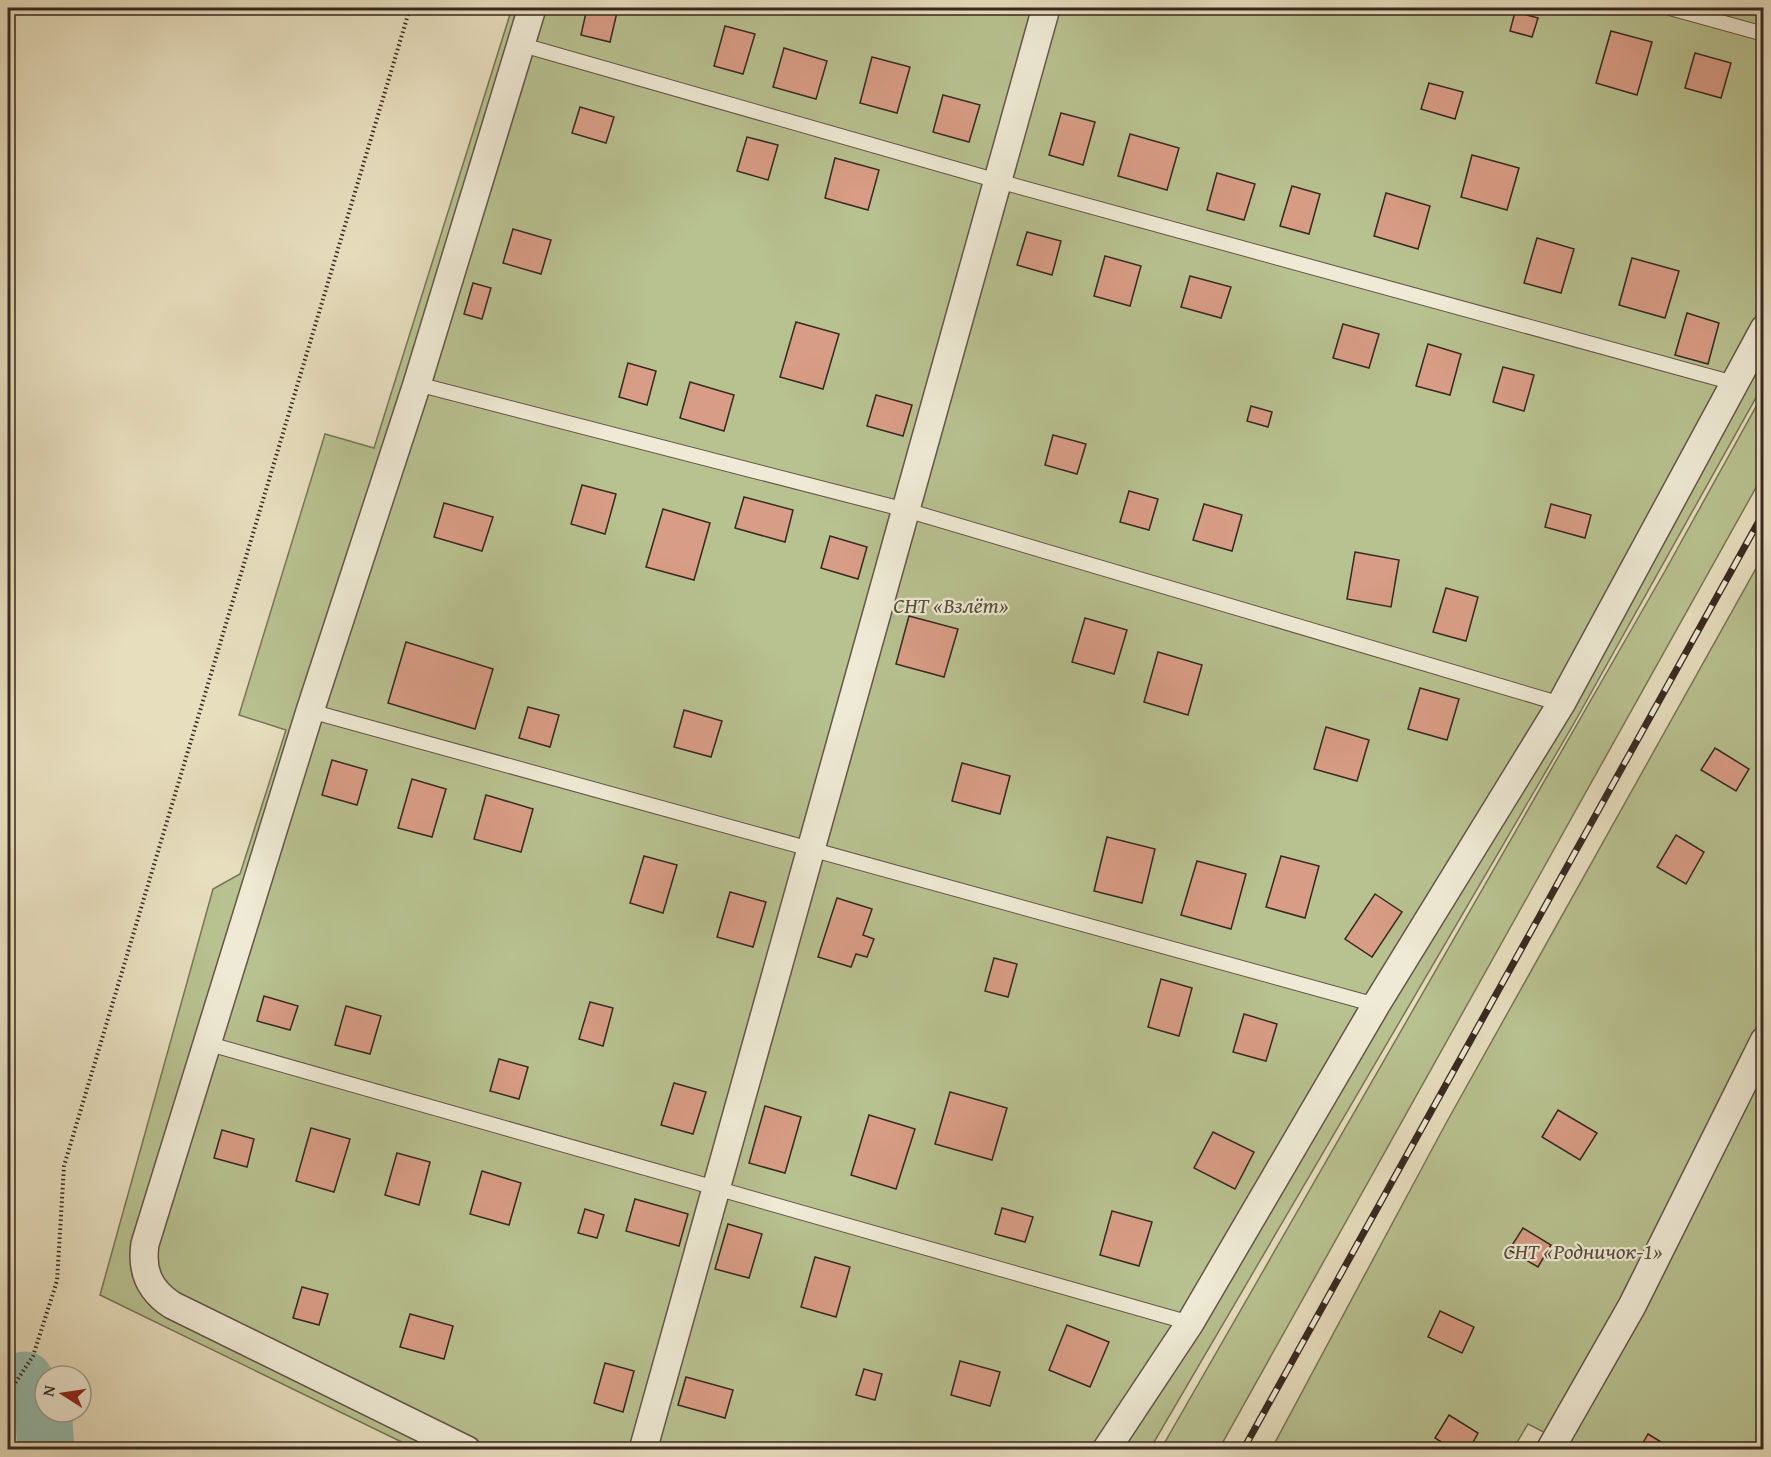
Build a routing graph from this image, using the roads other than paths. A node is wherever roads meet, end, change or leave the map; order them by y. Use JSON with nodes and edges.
{"nodes":[{"id":1,"x":531,"y":8,"type":"edge"},
{"id":2,"x":1046,"y":8,"type":"edge"},
{"id":3,"x":1670,"y":8,"type":"edge"},
{"id":4,"x":1764,"y":34,"type":"edge"},
{"id":5,"x":519,"y":44,"type":"junction"},
{"id":6,"x":998,"y":181,"type":"junction"},
{"id":7,"x":1764,"y":328,"type":"edge"},
{"id":8,"x":1734,"y":382,"type":"junction"},
{"id":9,"x":417,"y":384,"type":"junction"},
{"id":10,"x":906,"y":510,"type":"junction"},
{"id":11,"x":1561,"y":704,"type":"junction"},
{"id":12,"x":310,"y":711,"type":"junction"},
{"id":13,"x":811,"y":849,"type":"junction"},
{"id":14,"x":1376,"y":1005,"type":"junction"},
{"id":15,"x":1764,"y":1041,"type":"edge"},
{"id":16,"x":206,"y":1043,"type":"junction"},
{"id":17,"x":716,"y":1188,"type":"junction"},
{"id":18,"x":1190,"y":1323,"type":"junction"},
{"id":19,"x":467,"y":1449,"type":"edge"},
{"id":20,"x":643,"y":1449,"type":"edge"},
{"id":21,"x":1106,"y":1449,"type":"edge"},
{"id":22,"x":1550,"y":1449,"type":"edge"}],
"edges":[{"from":1,"to":5,"type":"street"},
{"from":2,"to":6,"type":"street"},
{"from":3,"to":4,"type":"lane"},
{"from":5,"to":6,"type":"lane"},
{"from":5,"to":9,"type":"street"},
{"from":6,"to":8,"type":"lane"},
{"from":6,"to":10,"type":"street"},
{"from":7,"to":8,"type":"street"},
{"from":8,"to":11,"type":"street"},
{"from":9,"to":10,"type":"lane"},
{"from":9,"to":12,"type":"street"},
{"from":10,"to":11,"type":"lane"},
{"from":10,"to":13,"type":"street"},
{"from":11,"to":14,"type":"street"},
{"from":12,"to":13,"type":"lane"},
{"from":12,"to":16,"type":"street"},
{"from":13,"to":14,"type":"lane"},
{"from":13,"to":17,"type":"street"},
{"from":14,"to":18,"type":"street"},
{"from":15,"to":22,"type":"street"},
{"from":16,"to":17,"type":"lane"},
{"from":16,"to":19,"type":"street"},
{"from":17,"to":18,"type":"lane"},
{"from":17,"to":20,"type":"street"},
{"from":18,"to":21,"type":"street"}]}
